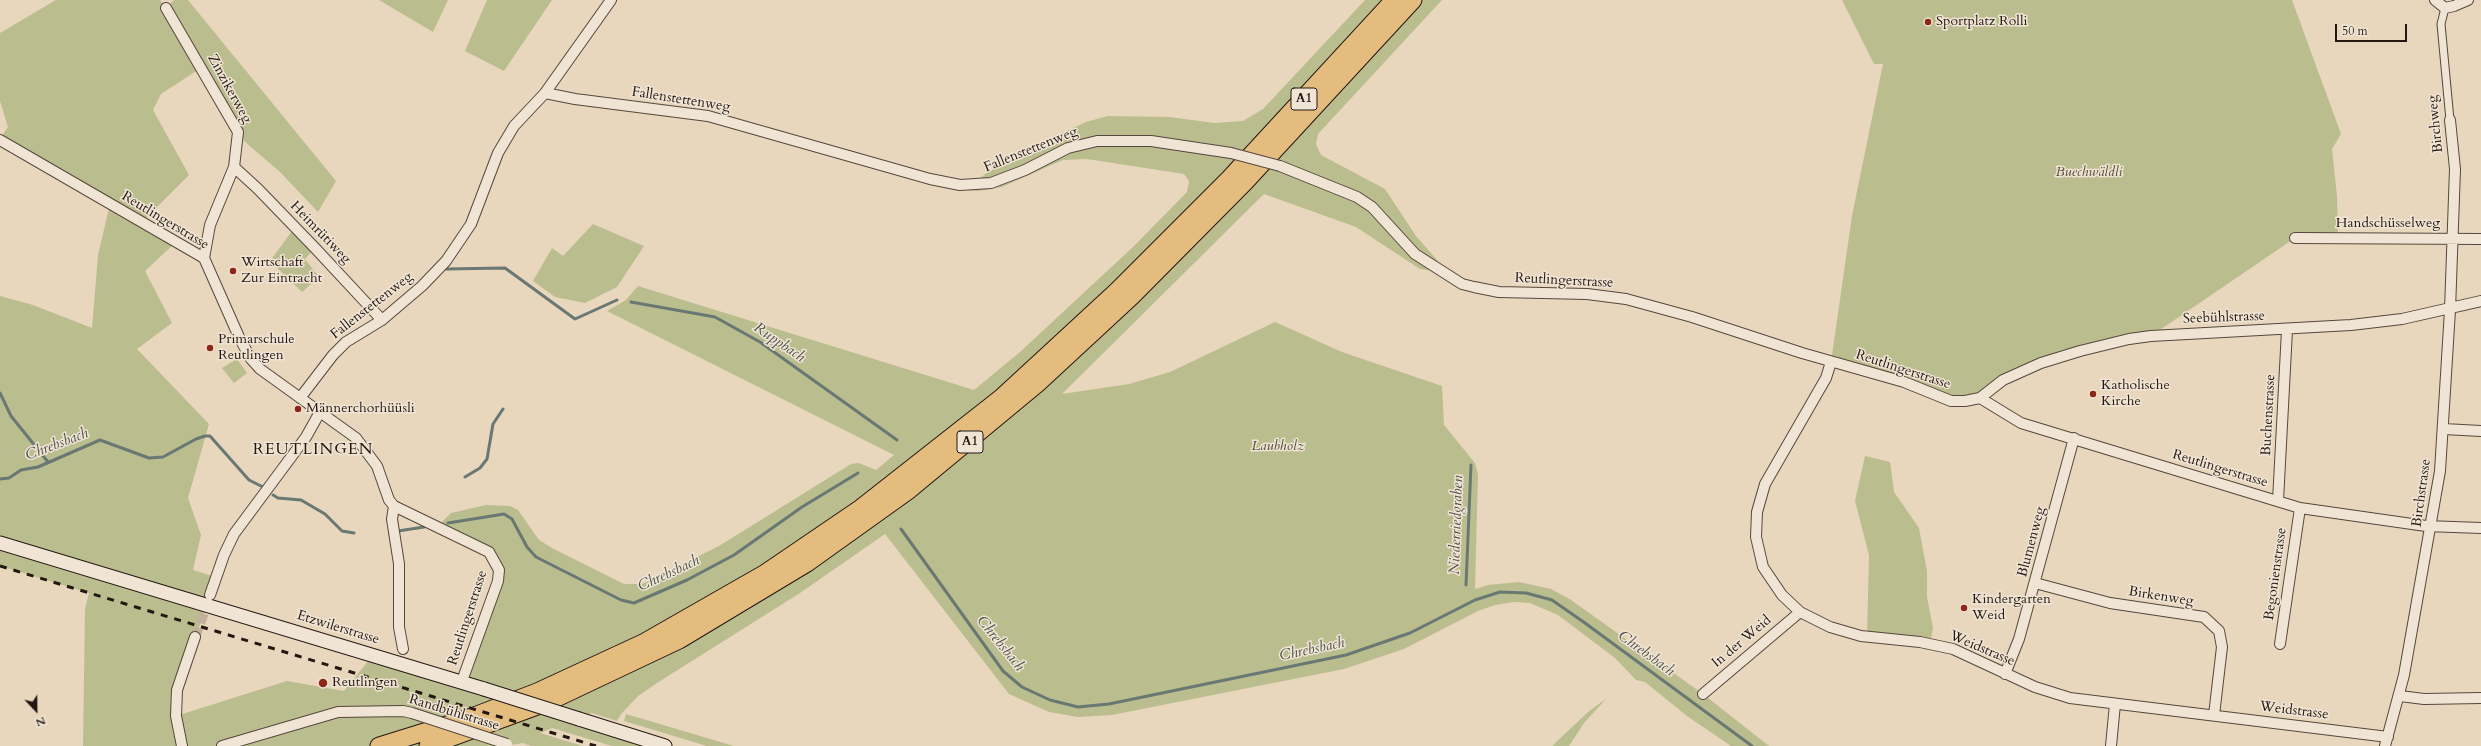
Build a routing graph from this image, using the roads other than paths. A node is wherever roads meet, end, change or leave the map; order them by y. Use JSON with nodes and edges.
{"nodes":[{"id":1,"x":611,"y":0,"type":"edge"},
{"id":2,"x":1394,"y":0,"type":"edge"},
{"id":3,"x":1413,"y":0,"type":"edge"},
{"id":4,"x":2435,"y":0,"type":"edge"},
{"id":5,"x":2468,"y":0,"type":"edge"},
{"id":6,"x":166,"y":8,"type":"dead end"},
{"id":7,"x":2445,"y":8,"type":"junction"},
{"id":8,"x":545,"y":93,"type":"junction"},
{"id":9,"x":2450,"y":120,"type":"joint"},
{"id":10,"x":0,"y":140,"type":"edge"},
{"id":11,"x":234,"y":167,"type":"junction"},
{"id":12,"x":2295,"y":238,"type":"dead end"},
{"id":13,"x":2452,"y":239,"type":"junction"},
{"id":14,"x":2481,"y":239,"type":"edge"},
{"id":15,"x":204,"y":258,"type":"junction"},
{"id":16,"x":1474,"y":288,"type":"joint"},
{"id":17,"x":2481,"y":301,"type":"edge"},
{"id":18,"x":2450,"y":310,"type":"junction"},
{"id":19,"x":382,"y":320,"type":"junction"},
{"id":20,"x":2287,"y":330,"type":"junction"},
{"id":21,"x":1831,"y":362,"type":"junction"},
{"id":22,"x":300,"y":398,"type":"junction"},
{"id":23,"x":1980,"y":398,"type":"junction"},
{"id":24,"x":320,"y":412,"type":"junction"},
{"id":25,"x":2444,"y":429,"type":"junction"},
{"id":26,"x":2481,"y":431,"type":"edge"},
{"id":27,"x":2074,"y":438,"type":"junction"},
{"id":28,"x":2278,"y":501,"type":"junction"},
{"id":29,"x":394,"y":506,"type":"junction"},
{"id":30,"x":2300,"y":508,"type":"junction"},
{"id":31,"x":2432,"y":526,"type":"junction"},
{"id":32,"x":2481,"y":528,"type":"edge"},
{"id":33,"x":0,"y":543,"type":"edge"},
{"id":34,"x":2035,"y":583,"type":"junction"},
{"id":35,"x":210,"y":595,"type":"tunnel mouth"},
{"id":36,"x":1800,"y":612,"type":"junction"},
{"id":37,"x":195,"y":637,"type":"tunnel mouth"},
{"id":38,"x":2280,"y":644,"type":"dead end"},
{"id":39,"x":403,"y":649,"type":"dead end"},
{"id":40,"x":2005,"y":674,"type":"junction"},
{"id":41,"x":462,"y":681,"type":"junction"},
{"id":42,"x":1703,"y":694,"type":"dead end"},
{"id":43,"x":2400,"y":696,"type":"junction"},
{"id":44,"x":2481,"y":698,"type":"edge"},
{"id":45,"x":2115,"y":704,"type":"junction"},
{"id":46,"x":2214,"y":715,"type":"junction"},
{"id":47,"x":2387,"y":742,"type":"edge"},
{"id":48,"x":510,"y":745,"type":"edge"},
{"id":49,"x":182,"y":746,"type":"edge"},
{"id":50,"x":222,"y":746,"type":"edge"},
{"id":51,"x":379,"y":746,"type":"edge"},
{"id":52,"x":428,"y":746,"type":"edge"},
{"id":53,"x":665,"y":746,"type":"edge"},
{"id":54,"x":2111,"y":746,"type":"edge"}],
"edges":[{"from":1,"to":8,"type":"street","name":"Fallenstettenweg"},
{"from":2,"to":51,"type":"highway","number":"A1"},
{"from":3,"to":52,"type":"highway","number":"A1"},
{"from":4,"to":7,"type":"street"},
{"from":5,"to":7,"type":"street"},
{"from":6,"to":11,"type":"street","name":"Zinzikerweg"},
{"from":7,"to":9,"type":"street","name":"Birchweg"},
{"from":8,"to":16,"type":"street","name":"Fallenstettenweg","bridge":true},
{"from":8,"to":19,"type":"street","name":"Fallenstettenweg"},
{"from":9,"to":13,"type":"street","name":"Birchweg"},
{"from":10,"to":15,"type":"street","name":"Reutlingerstrasse"},
{"from":11,"to":15,"type":"street","name":"Zinzikerweg"},
{"from":11,"to":19,"type":"street","name":"Heimrütiweg"},
{"from":12,"to":13,"type":"street","name":"Handschüsselweg"},
{"from":13,"to":14,"type":"street","name":"Handschüsselweg"},
{"from":13,"to":18,"type":"street","name":"Birchstrasse"},
{"from":15,"to":22,"type":"street","name":"Reutlingerstrasse"},
{"from":16,"to":21,"type":"street","name":"Reutlingerstrasse"},
{"from":17,"to":18,"type":"street","name":"Seebühlstrasse"},
{"from":18,"to":20,"type":"street","name":"Seebühlstrasse"},
{"from":18,"to":25,"type":"street","name":"Birchstrasse"},
{"from":19,"to":22,"type":"street","name":"Fallenstettenweg"},
{"from":20,"to":23,"type":"street","name":"Seebühlstrasse"},
{"from":20,"to":28,"type":"street","name":"Buchenstrasse"},
{"from":21,"to":23,"type":"street","name":"Reutlingerstrasse"},
{"from":21,"to":36,"type":"street","name":"Weidstrasse"},
{"from":22,"to":24,"type":"street","name":"Reutlingerstrasse"},
{"from":23,"to":27,"type":"street","name":"Reutlingerstrasse"},
{"from":24,"to":29,"type":"street","name":"Reutlingerstrasse"},
{"from":24,"to":35,"type":"street"},
{"from":25,"to":26,"type":"street"},
{"from":25,"to":31,"type":"street","name":"Birchstrasse"},
{"from":27,"to":28,"type":"street","name":"Reutlingerstrasse"},
{"from":27,"to":34,"type":"street","name":"Blumenweg"},
{"from":28,"to":30,"type":"street","name":"Reutlingerstrasse"},
{"from":29,"to":39,"type":"street"},
{"from":29,"to":41,"type":"street","name":"Reutlingerstrasse"},
{"from":30,"to":31,"type":"street","name":"Reutlingerstrasse"},
{"from":30,"to":38,"type":"street","name":"Begonienstrasse"},
{"from":31,"to":32,"type":"street","name":"Reutlingerstrasse"},
{"from":31,"to":43,"type":"street","name":"Birchstrasse"},
{"from":33,"to":41,"type":"main road","name":"Etzwilerstrasse"},
{"from":34,"to":40,"type":"street","name":"Blumenweg"},
{"from":34,"to":46,"type":"street","name":"Birkenweg"},
{"from":36,"to":40,"type":"street","name":"Weidstrasse"},
{"from":36,"to":42,"type":"street","name":"In der Weid"},
{"from":37,"to":49,"type":"street"},
{"from":40,"to":45,"type":"street","name":"Weidstrasse"},
{"from":41,"to":53,"type":"main road","name":"Etzwilerstrasse","bridge":true},
{"from":43,"to":44,"type":"street"},
{"from":43,"to":47,"type":"street","name":"Birchstrasse"},
{"from":45,"to":46,"type":"street","name":"Weidstrasse"},
{"from":45,"to":54,"type":"street"},
{"from":46,"to":47,"type":"street","name":"Weidstrasse"},
{"from":48,"to":50,"type":"street","name":"Randbühlstrasse","bridge":true}]}
